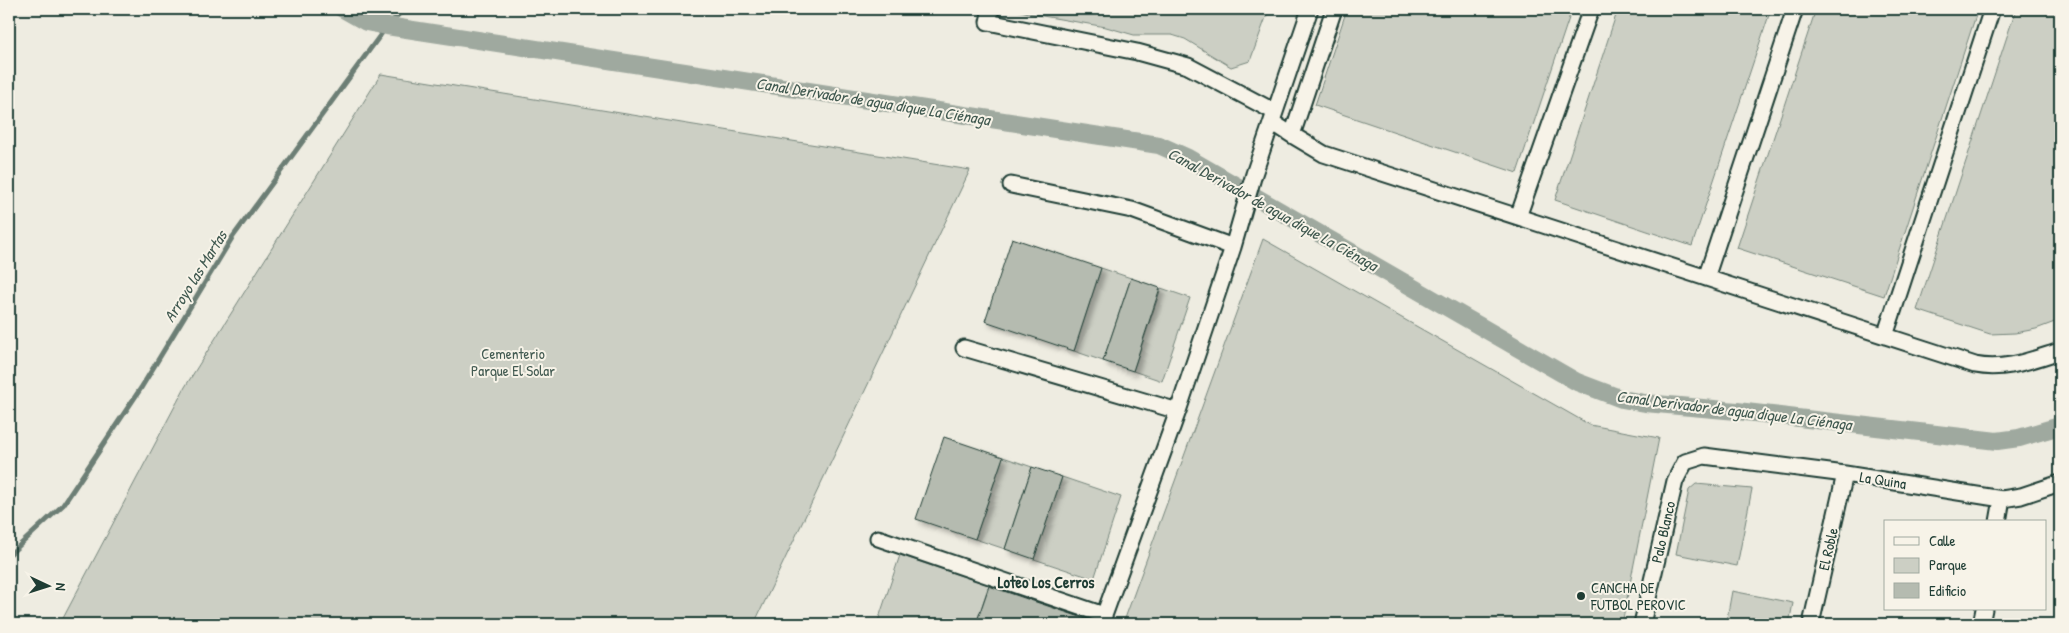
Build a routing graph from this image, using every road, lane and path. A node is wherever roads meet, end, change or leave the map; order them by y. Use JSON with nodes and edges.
{"nodes":[{"id":1,"x":991,"y":9,"type":"edge"},
{"id":2,"x":1310,"y":9,"type":"edge"},
{"id":3,"x":1334,"y":9,"type":"edge"},
{"id":4,"x":1591,"y":9,"type":"edge"},
{"id":5,"x":1795,"y":9,"type":"edge"},
{"id":6,"x":1992,"y":9,"type":"edge"},
{"id":7,"x":1274,"y":117,"type":"junction"},
{"id":8,"x":1292,"y":135,"type":"junction"},
{"id":9,"x":1011,"y":185,"type":"dead end"},
{"id":10,"x":1518,"y":217,"type":"junction"},
{"id":11,"x":1233,"y":247,"type":"junction"},
{"id":12,"x":1706,"y":278,"type":"junction"},
{"id":13,"x":1885,"y":336,"type":"junction"},
{"id":14,"x":964,"y":348,"type":"dead end"},
{"id":15,"x":2060,"y":352,"type":"edge"},
{"id":16,"x":1178,"y":411,"type":"junction"},
{"id":17,"x":1704,"y":456,"type":"joint"},
{"id":18,"x":1845,"y":474,"type":"junction"},
{"id":19,"x":2060,"y":483,"type":"edge"},
{"id":20,"x":2002,"y":499,"type":"junction"},
{"id":21,"x":1998,"y":520,"type":"edge"},
{"id":22,"x":878,"y":538,"type":"dead end"},
{"id":23,"x":1984,"y":610,"type":"edge"},
{"id":24,"x":1102,"y":620,"type":"edge"},
{"id":25,"x":1642,"y":624,"type":"edge"},
{"id":26,"x":1811,"y":624,"type":"edge"},
{"id":27,"x":1981,"y":624,"type":"edge"}],
"edges":[{"from":1,"to":7,"type":"street"},
{"from":2,"to":7,"type":"street"},
{"from":3,"to":8,"type":"street"},
{"from":4,"to":10,"type":"street"},
{"from":5,"to":12,"type":"street"},
{"from":6,"to":13,"type":"street"},
{"from":7,"to":8,"type":"street"},
{"from":7,"to":11,"type":"street"},
{"from":8,"to":10,"type":"street"},
{"from":9,"to":11,"type":"street"},
{"from":10,"to":12,"type":"street"},
{"from":11,"to":16,"type":"street"},
{"from":12,"to":13,"type":"street"},
{"from":13,"to":15,"type":"street"},
{"from":14,"to":16,"type":"street"},
{"from":16,"to":24,"type":"street"},
{"from":17,"to":18,"type":"street","name":"La Quina"},
{"from":17,"to":25,"type":"street","name":"Palo Blanco"},
{"from":18,"to":20,"type":"street","name":"La Quina"},
{"from":18,"to":26,"type":"street","name":"El Roble"},
{"from":19,"to":20,"type":"street","name":"La Quina"},
{"from":20,"to":21,"type":"street"},
{"from":22,"to":24,"type":"street"},
{"from":23,"to":27,"type":"street"}]}
